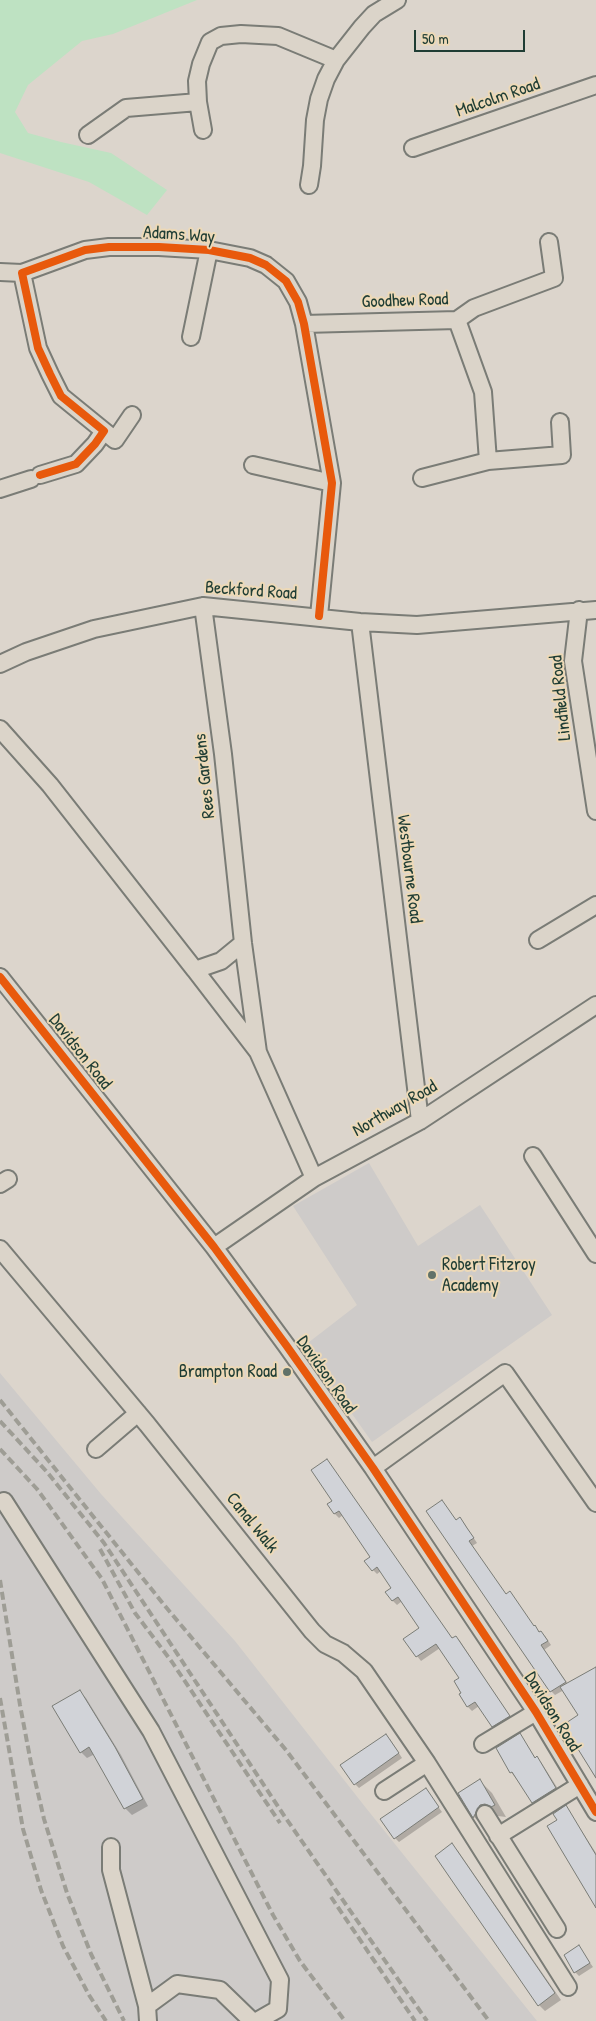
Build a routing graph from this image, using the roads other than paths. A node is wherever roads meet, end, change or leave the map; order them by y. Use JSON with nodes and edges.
{"nodes":[{"id":1,"x":397,"y":0,"type":"edge"},
{"id":2,"x":336,"y":60,"type":"junction"},
{"id":3,"x":596,"y":84,"type":"edge"},
{"id":4,"x":198,"y":102,"type":"junction"},
{"id":5,"x":203,"y":130,"type":"dead end"},
{"id":6,"x":88,"y":135,"type":"dead end"},
{"id":7,"x":413,"y":148,"type":"dead end"},
{"id":8,"x":309,"y":185,"type":"dead end"},
{"id":9,"x":549,"y":242,"type":"dead end"},
{"id":10,"x":209,"y":250,"type":"junction"},
{"id":11,"x":0,"y":272,"type":"edge"},
{"id":12,"x":22,"y":273,"type":"junction"},
{"id":13,"x":457,"y":320,"type":"junction"},
{"id":14,"x":304,"y":324,"type":"junction"},
{"id":15,"x":190,"y":337,"type":"dead end"},
{"id":16,"x":132,"y":415,"type":"dead end"},
{"id":17,"x":560,"y":422,"type":"dead end"},
{"id":18,"x":104,"y":431,"type":"junction"},
{"id":19,"x":488,"y":461,"type":"junction"},
{"id":20,"x":253,"y":465,"type":"dead end"},
{"id":21,"x":422,"y":478,"type":"dead end"},
{"id":22,"x":332,"y":482,"type":"junction"},
{"id":23,"x":0,"y":490,"type":"edge"},
{"id":24,"x":203,"y":606,"type":"junction"},
{"id":25,"x":579,"y":610,"type":"junction"},
{"id":26,"x":596,"y":610,"type":"edge"},
{"id":27,"x":319,"y":616,"type":"junction"},
{"id":28,"x":360,"y":622,"type":"junction"},
{"id":29,"x":0,"y":664,"type":"edge"},
{"id":30,"x":0,"y":729,"type":"edge"},
{"id":31,"x":596,"y":811,"type":"edge"},
{"id":32,"x":596,"y":905,"type":"edge"},
{"id":33,"x":538,"y":940,"type":"dead end"},
{"id":34,"x":242,"y":943,"type":"junction"},
{"id":35,"x":194,"y":970,"type":"junction"},
{"id":36,"x":0,"y":977,"type":"edge"},
{"id":37,"x":596,"y":1005,"type":"edge"},
{"id":38,"x":258,"y":1052,"type":"junction"},
{"id":39,"x":420,"y":1121,"type":"junction"},
{"id":40,"x":533,"y":1156,"type":"dead end"},
{"id":41,"x":314,"y":1178,"type":"junction"},
{"id":42,"x":214,"y":1247,"type":"junction"},
{"id":43,"x":0,"y":1248,"type":"edge"},
{"id":44,"x":596,"y":1254,"type":"edge"},
{"id":45,"x":138,"y":1413,"type":"junction"},
{"id":46,"x":96,"y":1449,"type":"dead end"},
{"id":47,"x":373,"y":1468,"type":"junction"},
{"id":48,"x":4,"y":1501,"type":"dead end"},
{"id":49,"x":596,"y":1503,"type":"edge"},
{"id":50,"x":536,"y":1712,"type":"junction"},
{"id":51,"x":483,"y":1744,"type":"dead end"},
{"id":52,"x":427,"y":1763,"type":"junction"},
{"id":53,"x":580,"y":1785,"type":"junction"},
{"id":54,"x":384,"y":1791,"type":"dead end"},
{"id":55,"x":596,"y":1812,"type":"edge"},
{"id":56,"x":485,"y":1814,"type":"dead end"},
{"id":57,"x":498,"y":1836,"type":"junction"},
{"id":58,"x":111,"y":1847,"type":"dead end"},
{"id":59,"x":557,"y":1930,"type":"dead end"},
{"id":60,"x":568,"y":1987,"type":"dead end"},
{"id":61,"x":147,"y":2014,"type":"edge"},
{"id":62,"x":262,"y":2020,"type":"edge"}],
"edges":[{"from":1,"to":2,"type":"street"},
{"from":2,"to":4,"type":"street"},
{"from":2,"to":8,"type":"street"},
{"from":3,"to":7,"type":"street","name":"Malcolm Road"},
{"from":4,"to":5,"type":"street"},
{"from":4,"to":6,"type":"street"},
{"from":9,"to":13,"type":"street","name":"Goodhew Road"},
{"from":10,"to":12,"type":"street","name":"Adams Way"},
{"from":10,"to":14,"type":"street","name":"Adams Way"},
{"from":10,"to":15,"type":"street"},
{"from":11,"to":12,"type":"street","name":"Adams Way"},
{"from":12,"to":18,"type":"street"},
{"from":13,"to":14,"type":"street","name":"Goodhew Road"},
{"from":13,"to":19,"type":"street"},
{"from":14,"to":22,"type":"street","name":"Adams Way"},
{"from":16,"to":18,"type":"street"},
{"from":17,"to":19,"type":"street"},
{"from":18,"to":23,"type":"street"},
{"from":19,"to":21,"type":"street"},
{"from":20,"to":22,"type":"street"},
{"from":22,"to":27,"type":"street","name":"Adams Way"},
{"from":24,"to":27,"type":"street","name":"Beckford Road"},
{"from":24,"to":29,"type":"street","name":"Beckford Road"},
{"from":24,"to":34,"type":"street","name":"Rees Gardens"},
{"from":25,"to":26,"type":"street","name":"Beckford Road"},
{"from":25,"to":28,"type":"street","name":"Beckford Road"},
{"from":25,"to":31,"type":"street","name":"Lindfield Road"},
{"from":27,"to":28,"type":"street","name":"Beckford Road"},
{"from":28,"to":39,"type":"street","name":"Westbourne Road"},
{"from":30,"to":35,"type":"street","name":"Rees Gardens"},
{"from":32,"to":33,"type":"street"},
{"from":34,"to":35,"type":"street"},
{"from":34,"to":38,"type":"street","name":"Rees Gardens"},
{"from":35,"to":38,"type":"street","name":"Rees Gardens"},
{"from":36,"to":42,"type":"street","name":"Davidson Road"},
{"from":37,"to":39,"type":"street","name":"Northway Road"},
{"from":38,"to":41,"type":"street","name":"Rees Gardens"},
{"from":39,"to":41,"type":"street","name":"Northway Road"},
{"from":40,"to":44,"type":"street"},
{"from":41,"to":42,"type":"street","name":"Northway Road"},
{"from":42,"to":47,"type":"street","name":"Davidson Road"},
{"from":43,"to":45,"type":"street","name":"Canal Walk"},
{"from":45,"to":46,"type":"street"},
{"from":45,"to":52,"type":"street","name":"Canal Walk"},
{"from":47,"to":49,"type":"street"},
{"from":47,"to":50,"type":"street","name":"Davidson Road"},
{"from":48,"to":62,"type":"street"},
{"from":50,"to":51,"type":"street"},
{"from":50,"to":53,"type":"street","name":"Davidson Road"},
{"from":52,"to":54,"type":"street"},
{"from":52,"to":60,"type":"street","name":"Canal Walk"},
{"from":53,"to":55,"type":"street","name":"Davidson Road"},
{"from":53,"to":57,"type":"street"},
{"from":56,"to":57,"type":"street"},
{"from":57,"to":59,"type":"street"},
{"from":58,"to":61,"type":"street"},
{"from":61,"to":62,"type":"street"}]}
